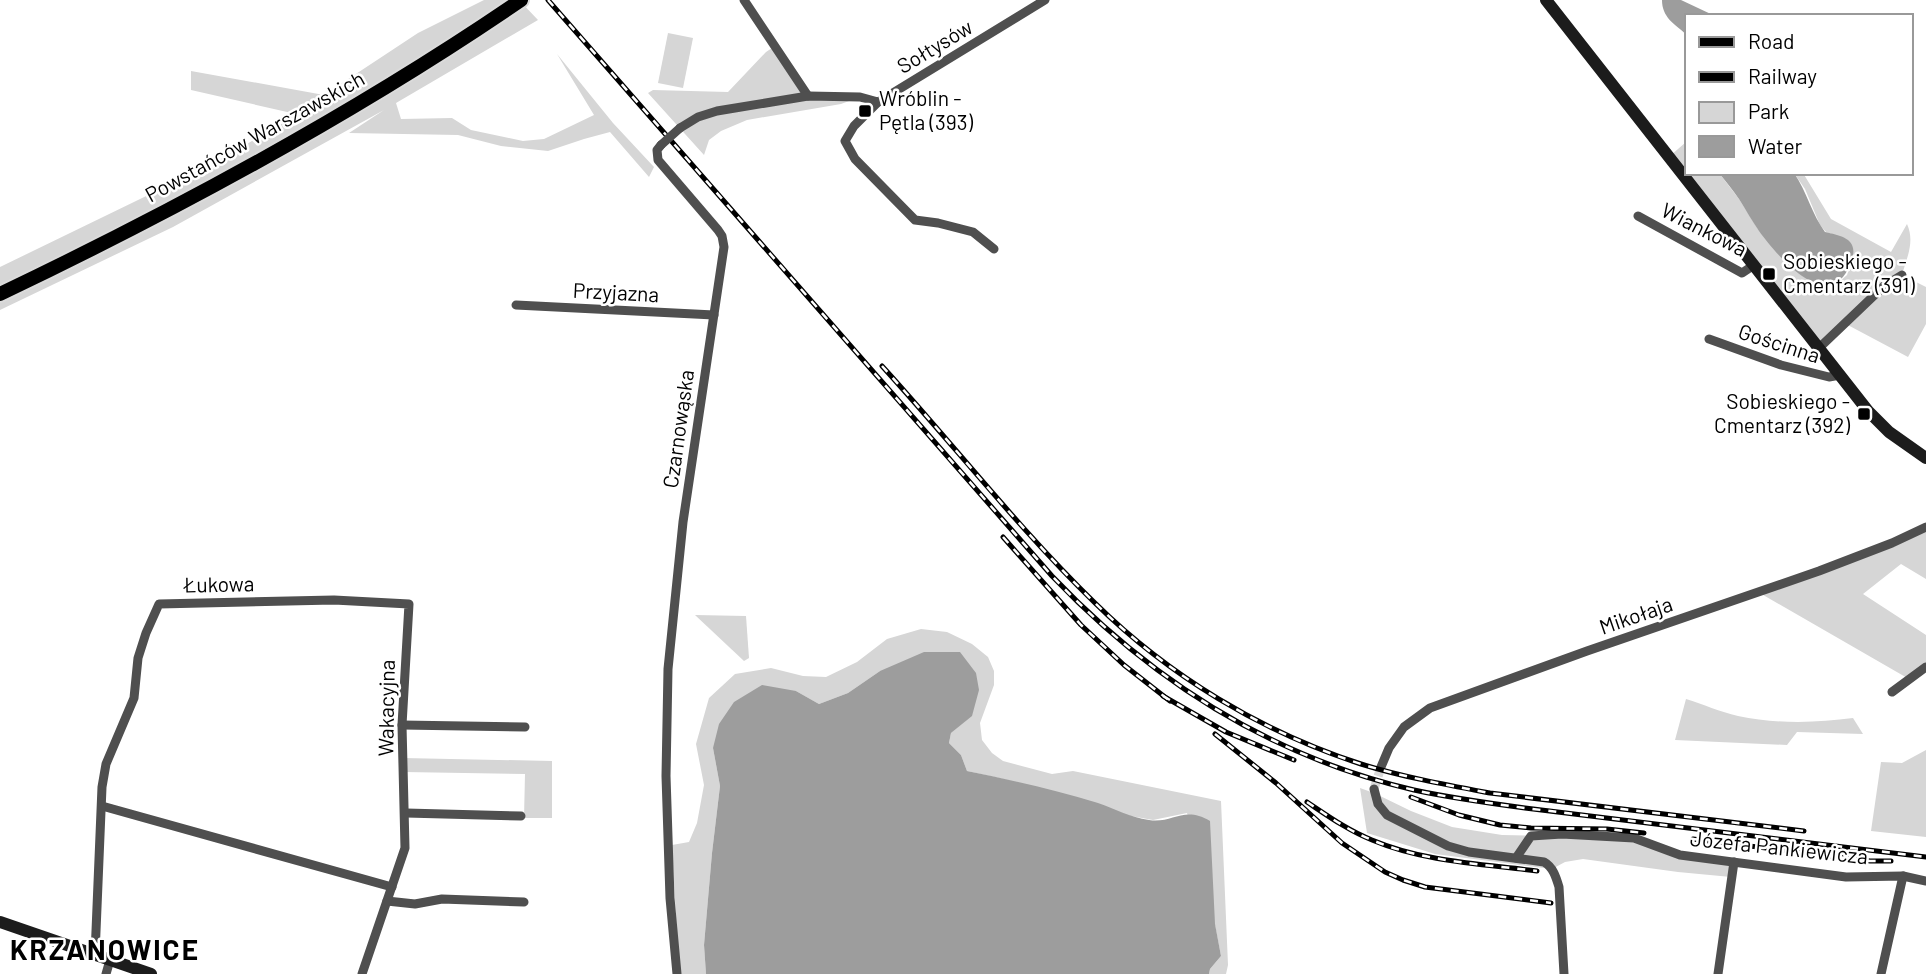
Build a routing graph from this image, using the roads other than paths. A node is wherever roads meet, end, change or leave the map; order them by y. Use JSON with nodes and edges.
{"nodes":[{"id":1,"x":744,"y":0,"type":"edge"},
{"id":2,"x":1045,"y":0,"type":"edge"},
{"id":3,"x":1546,"y":0,"type":"edge"},
{"id":4,"x":516,"y":3,"type":"edge"},
{"id":5,"x":808,"y":96,"type":"junction"},
{"id":6,"x":878,"y":102,"type":"junction"},
{"id":7,"x":1638,"y":216,"type":"dead end"},
{"id":8,"x":994,"y":249,"type":"dead end"},
{"id":9,"x":1754,"y":265,"type":"junction"},
{"id":10,"x":1902,"y":275,"type":"dead end"},
{"id":11,"x":0,"y":294,"type":"edge"},
{"id":12,"x":516,"y":305,"type":"dead end"},
{"id":13,"x":714,"y":316,"type":"junction"},
{"id":14,"x":1709,"y":339,"type":"dead end"},
{"id":15,"x":1819,"y":348,"type":"junction"},
{"id":16,"x":1840,"y":375,"type":"junction"},
{"id":17,"x":1926,"y":458,"type":"edge"},
{"id":18,"x":1926,"y":527,"type":"edge"},
{"id":19,"x":409,"y":604,"type":"joint"},
{"id":20,"x":1926,"y":667,"type":"edge"},
{"id":21,"x":1892,"y":692,"type":"dead end"},
{"id":22,"x":402,"y":725,"type":"junction"},
{"id":23,"x":524,"y":727,"type":"dead end"},
{"id":24,"x":1381,"y":767,"type":"tunnel mouth"},
{"id":25,"x":1374,"y":789,"type":"dead end"},
{"id":26,"x":102,"y":806,"type":"junction"},
{"id":27,"x":406,"y":813,"type":"junction"},
{"id":28,"x":521,"y":816,"type":"dead end"},
{"id":29,"x":1516,"y":858,"type":"junction"},
{"id":30,"x":1734,"y":862,"type":"junction"},
{"id":31,"x":1903,"y":876,"type":"junction"},
{"id":32,"x":1926,"y":881,"type":"edge"},
{"id":33,"x":392,"y":887,"type":"junction"},
{"id":34,"x":387,"y":901,"type":"junction"},
{"id":35,"x":524,"y":902,"type":"dead end"},
{"id":36,"x":0,"y":922,"type":"edge"},
{"id":37,"x":95,"y":955,"type":"junction"},
{"id":38,"x":110,"y":960,"type":"junction"},
{"id":39,"x":106,"y":974,"type":"edge"},
{"id":40,"x":152,"y":974,"type":"edge"},
{"id":41,"x":362,"y":974,"type":"edge"},
{"id":42,"x":677,"y":974,"type":"edge"},
{"id":43,"x":1564,"y":974,"type":"edge"},
{"id":44,"x":1718,"y":974,"type":"edge"},
{"id":45,"x":1881,"y":974,"type":"edge"}],
"edges":[{"from":1,"to":5,"type":"street"},
{"from":2,"to":6,"type":"street","name":"Sołtysów"},
{"from":3,"to":9,"type":"street"},
{"from":4,"to":11,"type":"main road","name":"Powstańców Warszawskich"},
{"from":5,"to":6,"type":"street","name":"Czarnowąska"},
{"from":5,"to":13,"type":"street","name":"Czarnowąska","bridge":true},
{"from":6,"to":8,"type":"street","name":"Sołtysów"},
{"from":7,"to":9,"type":"street","name":"Wiankowa"},
{"from":9,"to":15,"type":"street"},
{"from":10,"to":15,"type":"street"},
{"from":12,"to":13,"type":"street","name":"Przyjazna"},
{"from":13,"to":42,"type":"street","name":"Czarnowąska"},
{"from":14,"to":16,"type":"street","name":"Gościnna"},
{"from":15,"to":16,"type":"street"},
{"from":16,"to":17,"type":"street"},
{"from":18,"to":24,"type":"street","name":"Mikołaja"},
{"from":19,"to":22,"type":"street","name":"Wakacyjna"},
{"from":19,"to":26,"type":"street","name":"Łukowa"},
{"from":20,"to":21,"type":"street"},
{"from":22,"to":23,"type":"street"},
{"from":22,"to":27,"type":"street","name":"Wakacyjna"},
{"from":25,"to":29,"type":"street"},
{"from":26,"to":33,"type":"street"},
{"from":26,"to":37,"type":"street","name":"Łukowa"},
{"from":27,"to":28,"type":"street"},
{"from":27,"to":33,"type":"street","name":"Wakacyjna"},
{"from":29,"to":30,"type":"street","name":"Józefa Pankiewicza"},
{"from":29,"to":43,"type":"street"},
{"from":30,"to":31,"type":"street","name":"Józefa Pankiewicza"},
{"from":30,"to":44,"type":"street"},
{"from":31,"to":32,"type":"street","name":"Józefa Pankiewicza"},
{"from":31,"to":45,"type":"street"},
{"from":33,"to":34,"type":"street","name":"Wakacyjna"},
{"from":34,"to":35,"type":"street"},
{"from":34,"to":41,"type":"street","name":"Wakacyjna"},
{"from":36,"to":37,"type":"street"},
{"from":37,"to":38,"type":"street"},
{"from":38,"to":39,"type":"street"},
{"from":38,"to":40,"type":"street"}]}
